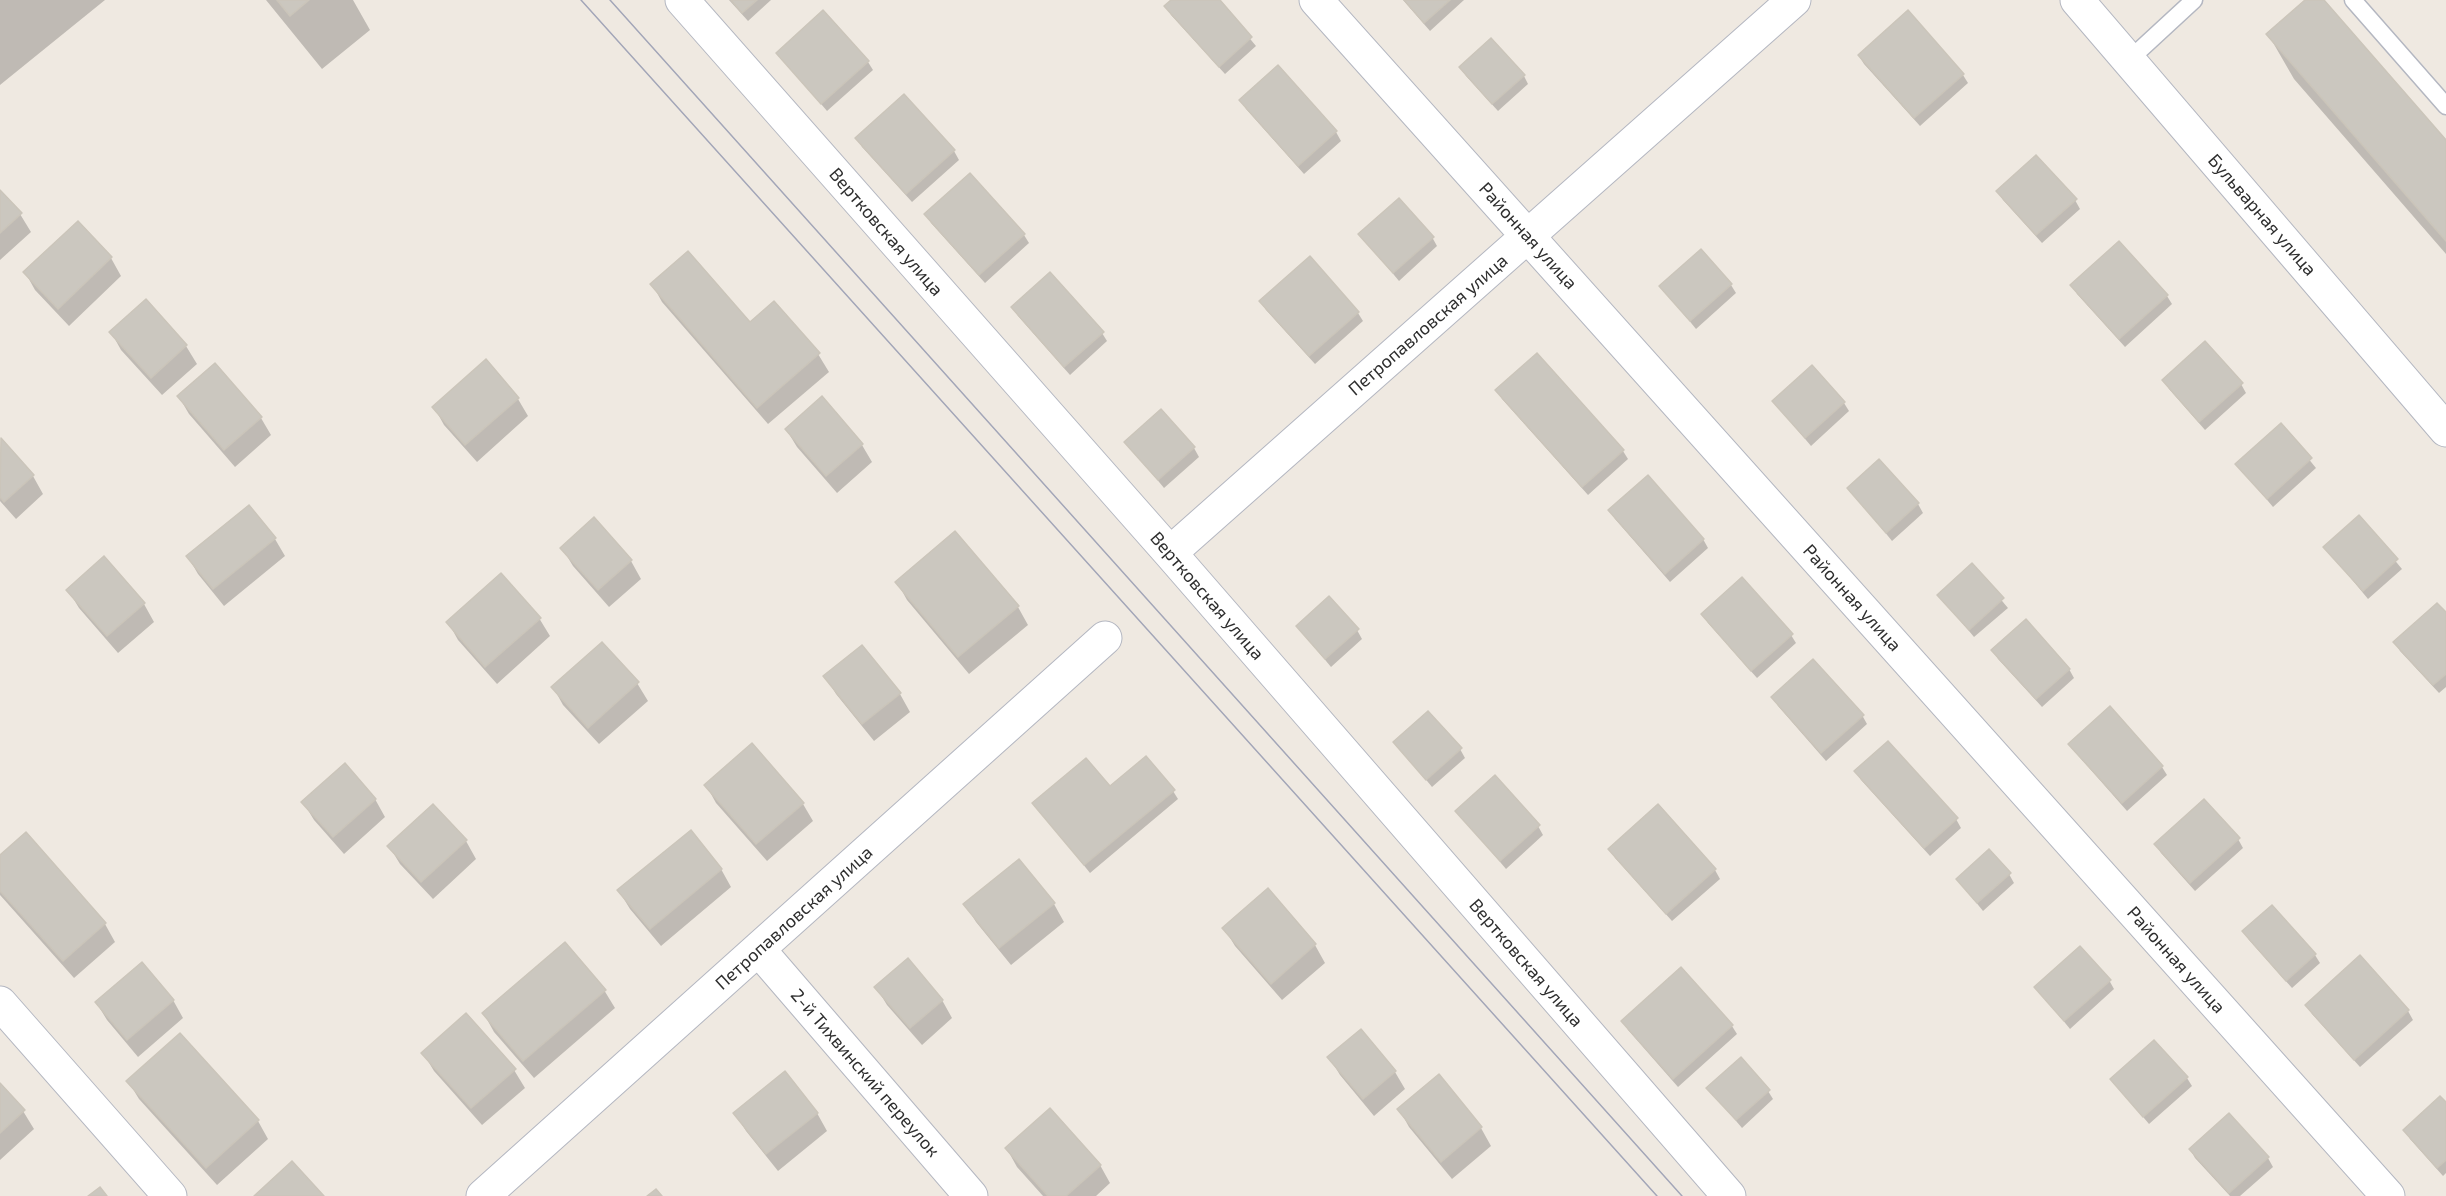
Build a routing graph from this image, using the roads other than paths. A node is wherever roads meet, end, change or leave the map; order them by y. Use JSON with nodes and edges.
{"nodes":[{"id":1,"x":682,"y":0,"type":"edge"},
{"id":2,"x":1317,"y":0,"type":"edge"},
{"id":3,"x":1794,"y":0,"type":"edge"},
{"id":4,"x":2077,"y":0,"type":"edge"},
{"id":5,"x":2194,"y":0,"type":"edge"},
{"id":6,"x":2353,"y":0,"type":"edge"},
{"id":7,"x":2129,"y":60,"type":"junction"},
{"id":8,"x":2446,"y":106,"type":"edge"},
{"id":9,"x":1528,"y":236,"type":"junction"},
{"id":10,"x":2446,"y":430,"type":"edge"},
{"id":11,"x":1170,"y":553,"type":"junction"},
{"id":12,"x":1105,"y":638,"type":"dead end"},
{"id":13,"x":759,"y":950,"type":"junction"},
{"id":14,"x":0,"y":1003,"type":"edge"},
{"id":15,"x":170,"y":1196,"type":"edge"},
{"id":16,"x":483,"y":1196,"type":"edge"},
{"id":17,"x":971,"y":1196,"type":"edge"},
{"id":18,"x":1729,"y":1196,"type":"edge"},
{"id":19,"x":2388,"y":1196,"type":"edge"}],
"edges":[{"from":1,"to":11,"type":"street","name":"Вертковская улица"},
{"from":2,"to":9,"type":"street","name":"Районная улица"},
{"from":3,"to":9,"type":"street","name":"Петропавловская улица"},
{"from":4,"to":7,"type":"street","name":"Бульварная улица"},
{"from":5,"to":7,"type":"lane"},
{"from":6,"to":8,"type":"lane"},
{"from":7,"to":10,"type":"street","name":"Бульварная улица"},
{"from":9,"to":11,"type":"street","name":"Петропавловская улица"},
{"from":9,"to":19,"type":"street","name":"Районная улица"},
{"from":11,"to":18,"type":"street","name":"Вертковская улица"},
{"from":12,"to":13,"type":"street","name":"Петропавловская улица"},
{"from":13,"to":16,"type":"street","name":"Петропавловская улица"},
{"from":13,"to":17,"type":"street","name":"2-й Тихвинский переулок"},
{"from":14,"to":15,"type":"street"}]}
